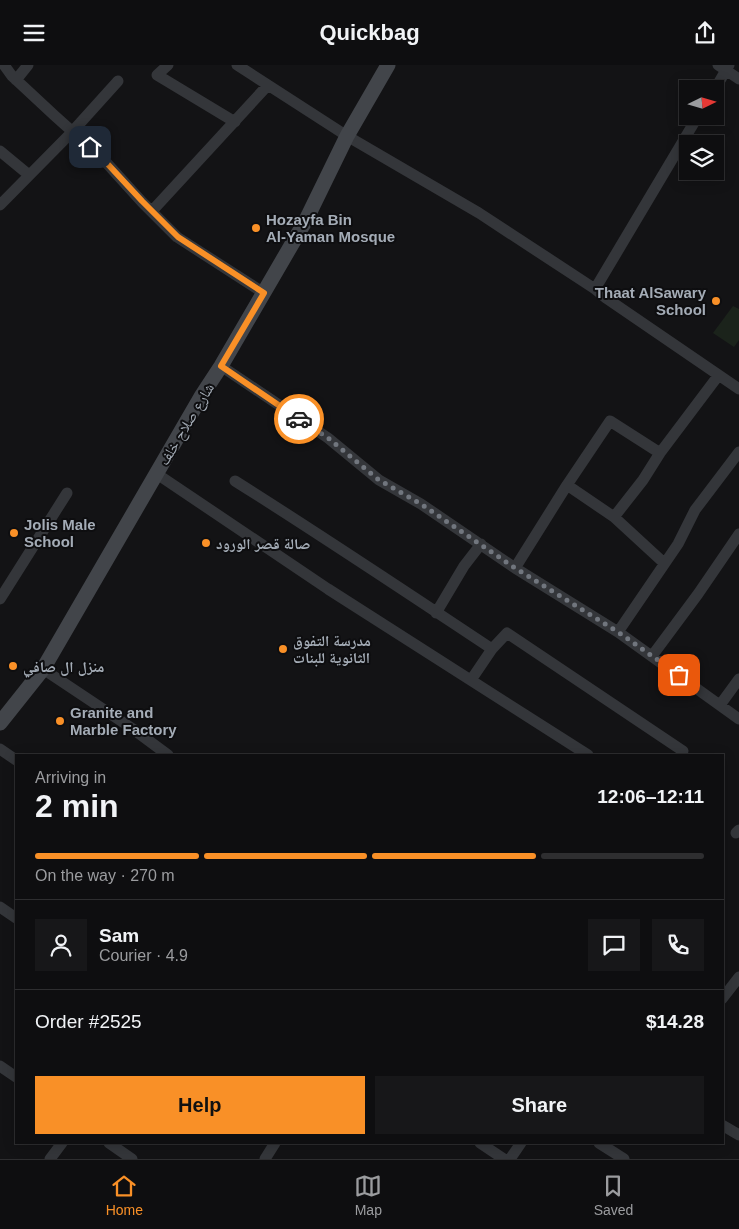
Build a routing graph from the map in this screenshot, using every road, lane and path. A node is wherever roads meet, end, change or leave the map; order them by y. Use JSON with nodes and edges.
{"nodes":[{"id":1,"x":1,"y":65,"type":"edge"},
{"id":2,"x":28,"y":65,"type":"edge"},
{"id":3,"x":168,"y":65,"type":"edge"},
{"id":4,"x":237,"y":65,"type":"edge"},
{"id":5,"x":388,"y":65,"type":"edge"},
{"id":6,"x":724,"y":67,"type":"edge"},
{"id":7,"x":16,"y":79,"type":"junction"},
{"id":8,"x":739,"y":79,"type":"edge"},
{"id":9,"x":719,"y":80,"type":"edge"},
{"id":10,"x":118,"y":81,"type":"dead end"},
{"id":11,"x":268,"y":85,"type":"junction"},
{"id":12,"x":235,"y":122,"type":"junction"},
{"id":13,"x":693,"y":125,"type":"edge"},
{"id":14,"x":72,"y":132,"type":"junction"},
{"id":15,"x":347,"y":136,"type":"junction"},
{"id":16,"x":0,"y":151,"type":"edge"},
{"id":17,"x":29,"y":175,"type":"junction"},
{"id":18,"x":0,"y":205,"type":"edge"},
{"id":19,"x":152,"y":211,"type":"junction"},
{"id":20,"x":595,"y":289,"type":"junction"},
{"id":21,"x":264,"y":293,"type":"junction"},
{"id":22,"x":221,"y":366,"type":"junction"},
{"id":23,"x":718,"y":376,"type":"junction"},
{"id":24,"x":739,"y":389,"type":"edge"},
{"id":25,"x":739,"y":452,"type":"edge"},
{"id":26,"x":660,"y":453,"type":"junction"},
{"id":27,"x":157,"y":474,"type":"junction"},
{"id":28,"x":235,"y":481,"type":"dead end"},
{"id":29,"x":567,"y":485,"type":"junction"},
{"id":30,"x":66,"y":493,"type":"dead end"},
{"id":31,"x":614,"y":517,"type":"junction"},
{"id":32,"x":739,"y":534,"type":"edge"},
{"id":33,"x":481,"y":544,"type":"junction"},
{"id":34,"x":664,"y":563,"type":"junction"},
{"id":35,"x":515,"y":568,"type":"junction"},
{"id":36,"x":0,"y":599,"type":"edge"},
{"id":37,"x":436,"y":613,"type":"junction"},
{"id":38,"x":618,"y":632,"type":"junction"},
{"id":39,"x":492,"y":649,"type":"junction"},
{"id":40,"x":652,"y":656,"type":"junction"},
{"id":41,"x":43,"y":669,"type":"junction"},
{"id":42,"x":739,"y":679,"type":"edge"},
{"id":43,"x":471,"y":680,"type":"junction"},
{"id":44,"x":720,"y":705,"type":"junction"},
{"id":45,"x":739,"y":719,"type":"edge"},
{"id":46,"x":0,"y":723,"type":"edge"},
{"id":47,"x":0,"y":749,"type":"edge"},
{"id":48,"x":683,"y":751,"type":"dead end"},
{"id":49,"x":167,"y":754,"type":"edge"},
{"id":50,"x":586,"y":754,"type":"edge"},
{"id":51,"x":15,"y":759,"type":"edge"},
{"id":52,"x":0,"y":907,"type":"edge"},
{"id":53,"x":15,"y":917,"type":"edge"},
{"id":54,"x":739,"y":977,"type":"edge"},
{"id":55,"x":724,"y":996,"type":"edge"},
{"id":56,"x":0,"y":1066,"type":"edge"},
{"id":57,"x":15,"y":1076,"type":"edge"},
{"id":58,"x":724,"y":1126,"type":"edge"},
{"id":59,"x":739,"y":1135,"type":"edge"},
{"id":60,"x":61,"y":1144,"type":"edge"},
{"id":61,"x":110,"y":1144,"type":"edge"},
{"id":62,"x":275,"y":1144,"type":"edge"},
{"id":63,"x":482,"y":1144,"type":"edge"},
{"id":64,"x":520,"y":1144,"type":"edge"},
{"id":65,"x":601,"y":1144,"type":"edge"},
{"id":66,"x":50,"y":1159,"type":"edge"},
{"id":67,"x":132,"y":1159,"type":"edge"},
{"id":68,"x":265,"y":1159,"type":"edge"},
{"id":69,"x":504,"y":1159,"type":"edge"},
{"id":70,"x":510,"y":1159,"type":"edge"},
{"id":71,"x":624,"y":1159,"type":"edge"}],
"edges":[{"from":1,"to":7,"type":"street"},
{"from":2,"to":7,"type":"street"},
{"from":3,"to":12,"type":"street"},
{"from":4,"to":11,"type":"street"},
{"from":5,"to":15,"type":"main road","name":"شارع صلاح خلف"},
{"from":6,"to":8,"type":"street"},
{"from":6,"to":9,"type":"street"},
{"from":7,"to":14,"type":"street"},
{"from":10,"to":14,"type":"street"},
{"from":11,"to":12,"type":"street"},
{"from":11,"to":15,"type":"street"},
{"from":12,"to":19,"type":"street"},
{"from":13,"to":20,"type":"street"},
{"from":14,"to":17,"type":"street"},
{"from":14,"to":19,"type":"street"},
{"from":15,"to":20,"type":"street"},
{"from":15,"to":21,"type":"main road","name":"شارع صلاح خلف"},
{"from":16,"to":17,"type":"street"},
{"from":17,"to":18,"type":"street"},
{"from":19,"to":21,"type":"street"},
{"from":20,"to":23,"type":"street"},
{"from":21,"to":22,"type":"main road","name":"شارع صلاح خلف"},
{"from":22,"to":27,"type":"main road","name":"شارع صلاح خلف"},
{"from":22,"to":33,"type":"street"},
{"from":23,"to":24,"type":"street"},
{"from":23,"to":26,"type":"street"},
{"from":25,"to":34,"type":"street"},
{"from":26,"to":29,"type":"street"},
{"from":26,"to":31,"type":"street"},
{"from":27,"to":41,"type":"main road","name":"شارع صلاح خلف"},
{"from":27,"to":43,"type":"street"},
{"from":28,"to":37,"type":"street"},
{"from":29,"to":31,"type":"street"},
{"from":29,"to":35,"type":"street"},
{"from":30,"to":36,"type":"street"},
{"from":31,"to":34,"type":"street"},
{"from":32,"to":40,"type":"street"},
{"from":33,"to":35,"type":"street"},
{"from":33,"to":37,"type":"street"},
{"from":34,"to":38,"type":"street"},
{"from":35,"to":38,"type":"street"},
{"from":37,"to":39,"type":"street"},
{"from":38,"to":40,"type":"street"},
{"from":39,"to":43,"type":"street"},
{"from":39,"to":48,"type":"street"},
{"from":40,"to":44,"type":"street"},
{"from":41,"to":46,"type":"main road","name":"شارع صلاح خلف"},
{"from":41,"to":49,"type":"street"},
{"from":42,"to":44,"type":"street"},
{"from":43,"to":50,"type":"street"},
{"from":44,"to":45,"type":"street"},
{"from":47,"to":51,"type":"street"},
{"from":52,"to":53,"type":"street"},
{"from":54,"to":55,"type":"street"},
{"from":56,"to":57,"type":"street"},
{"from":58,"to":59,"type":"street"},
{"from":60,"to":66,"type":"street"},
{"from":61,"to":67,"type":"street"},
{"from":62,"to":68,"type":"street"},
{"from":63,"to":69,"type":"street"},
{"from":64,"to":70,"type":"street"},
{"from":65,"to":71,"type":"street"}]}
